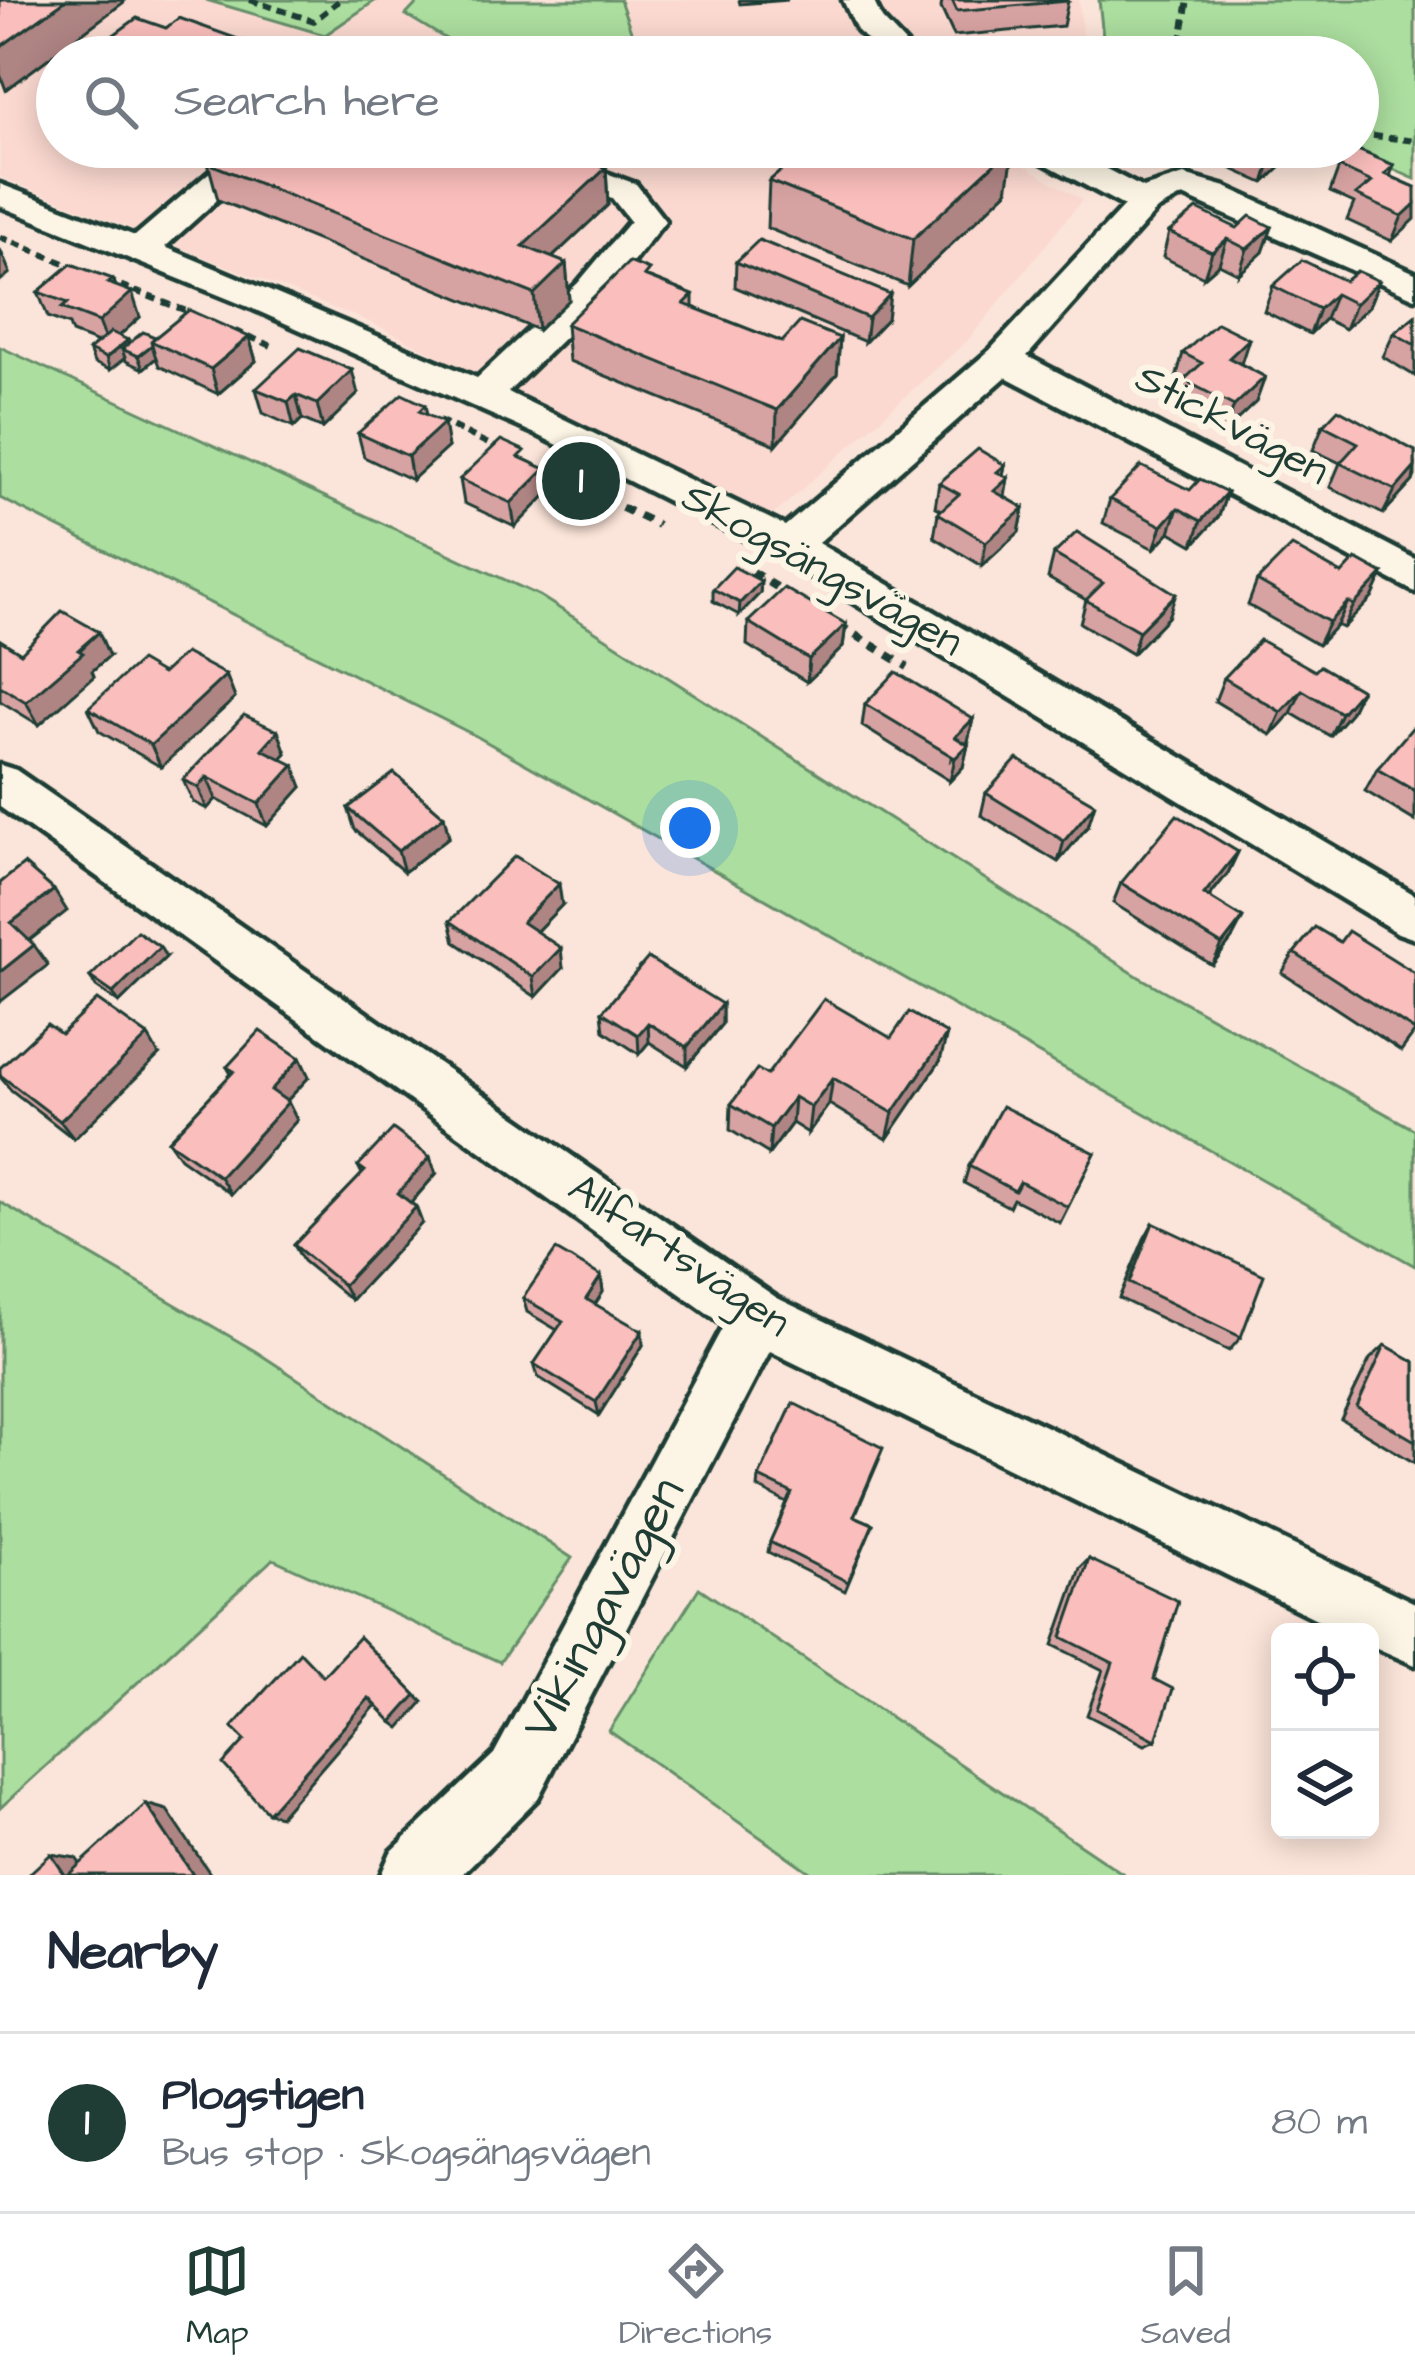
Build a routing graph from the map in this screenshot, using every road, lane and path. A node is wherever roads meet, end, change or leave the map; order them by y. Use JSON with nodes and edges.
{"nodes":[{"id":1,"x":250,"y":0,"type":"edge"},
{"id":2,"x":340,"y":0,"type":"edge"},
{"id":3,"x":858,"y":0,"type":"edge"},
{"id":4,"x":1189,"y":0,"type":"edge"},
{"id":5,"x":881,"y":36,"type":"edge"},
{"id":6,"x":1182,"y":36,"type":"edge"},
{"id":7,"x":1379,"y":137,"type":"edge"},
{"id":8,"x":1415,"y":141,"type":"edge"},
{"id":9,"x":235,"y":168,"type":"edge"},
{"id":10,"x":562,"y":168,"type":"edge"},
{"id":11,"x":1079,"y":168,"type":"edge"},
{"id":12,"x":0,"y":194,"type":"edge"},
{"id":13,"x":1145,"y":203,"type":"junction"},
{"id":14,"x":0,"y":237,"type":"edge"},
{"id":15,"x":140,"y":250,"type":"junction"},
{"id":16,"x":1415,"y":287,"type":"edge"},
{"id":17,"x":200,"y":317,"type":"edge"},
{"id":18,"x":222,"y":326,"type":"edge"},
{"id":19,"x":289,"y":352,"type":"edge"},
{"id":20,"x":1003,"y":359,"type":"junction"},
{"id":21,"x":481,"y":396,"type":"junction"},
{"id":22,"x":438,"y":420,"type":"edge"},
{"id":23,"x":669,"y":530,"type":"dead end"},
{"id":24,"x":789,"y":545,"type":"junction"},
{"id":25,"x":732,"y":560,"type":"dead end"},
{"id":26,"x":1415,"y":577,"type":"edge"},
{"id":27,"x":791,"y":596,"type":"edge"},
{"id":28,"x":831,"y":620,"type":"edge"},
{"id":29,"x":910,"y":668,"type":"dead end"},
{"id":30,"x":0,"y":783,"type":"edge"},
{"id":31,"x":1415,"y":920,"type":"edge"},
{"id":32,"x":758,"y":1317,"type":"junction"},
{"id":33,"x":1415,"y":1635,"type":"edge"},
{"id":34,"x":414,"y":1875,"type":"edge"}],
"edges":[{"from":1,"to":2,"type":"path"},
{"from":3,"to":5,"type":"street"},
{"from":4,"to":6,"type":"path"},
{"from":7,"to":8,"type":"path"},
{"from":9,"to":15,"type":"street"},
{"from":10,"to":21,"type":"street"},
{"from":11,"to":13,"type":"street"},
{"from":12,"to":15,"type":"street","name":"Skogsängsvägen"},
{"from":13,"to":16,"type":"street"},
{"from":13,"to":20,"type":"street"},
{"from":14,"to":17,"type":"path"},
{"from":15,"to":21,"type":"street","name":"Skogsängsvägen"},
{"from":18,"to":19,"type":"path"},
{"from":20,"to":24,"type":"street"},
{"from":20,"to":26,"type":"street","name":"Stickvägen"},
{"from":21,"to":24,"type":"street","name":"Skogsängsvägen"},
{"from":22,"to":23,"type":"path"},
{"from":24,"to":31,"type":"street","name":"Skogsängsvägen"},
{"from":25,"to":27,"type":"path"},
{"from":28,"to":29,"type":"path"},
{"from":30,"to":32,"type":"street","name":"Allfartsvägen"},
{"from":32,"to":33,"type":"street","name":"Allfartsvägen"},
{"from":32,"to":34,"type":"street","name":"Vikingavägen"}]}
